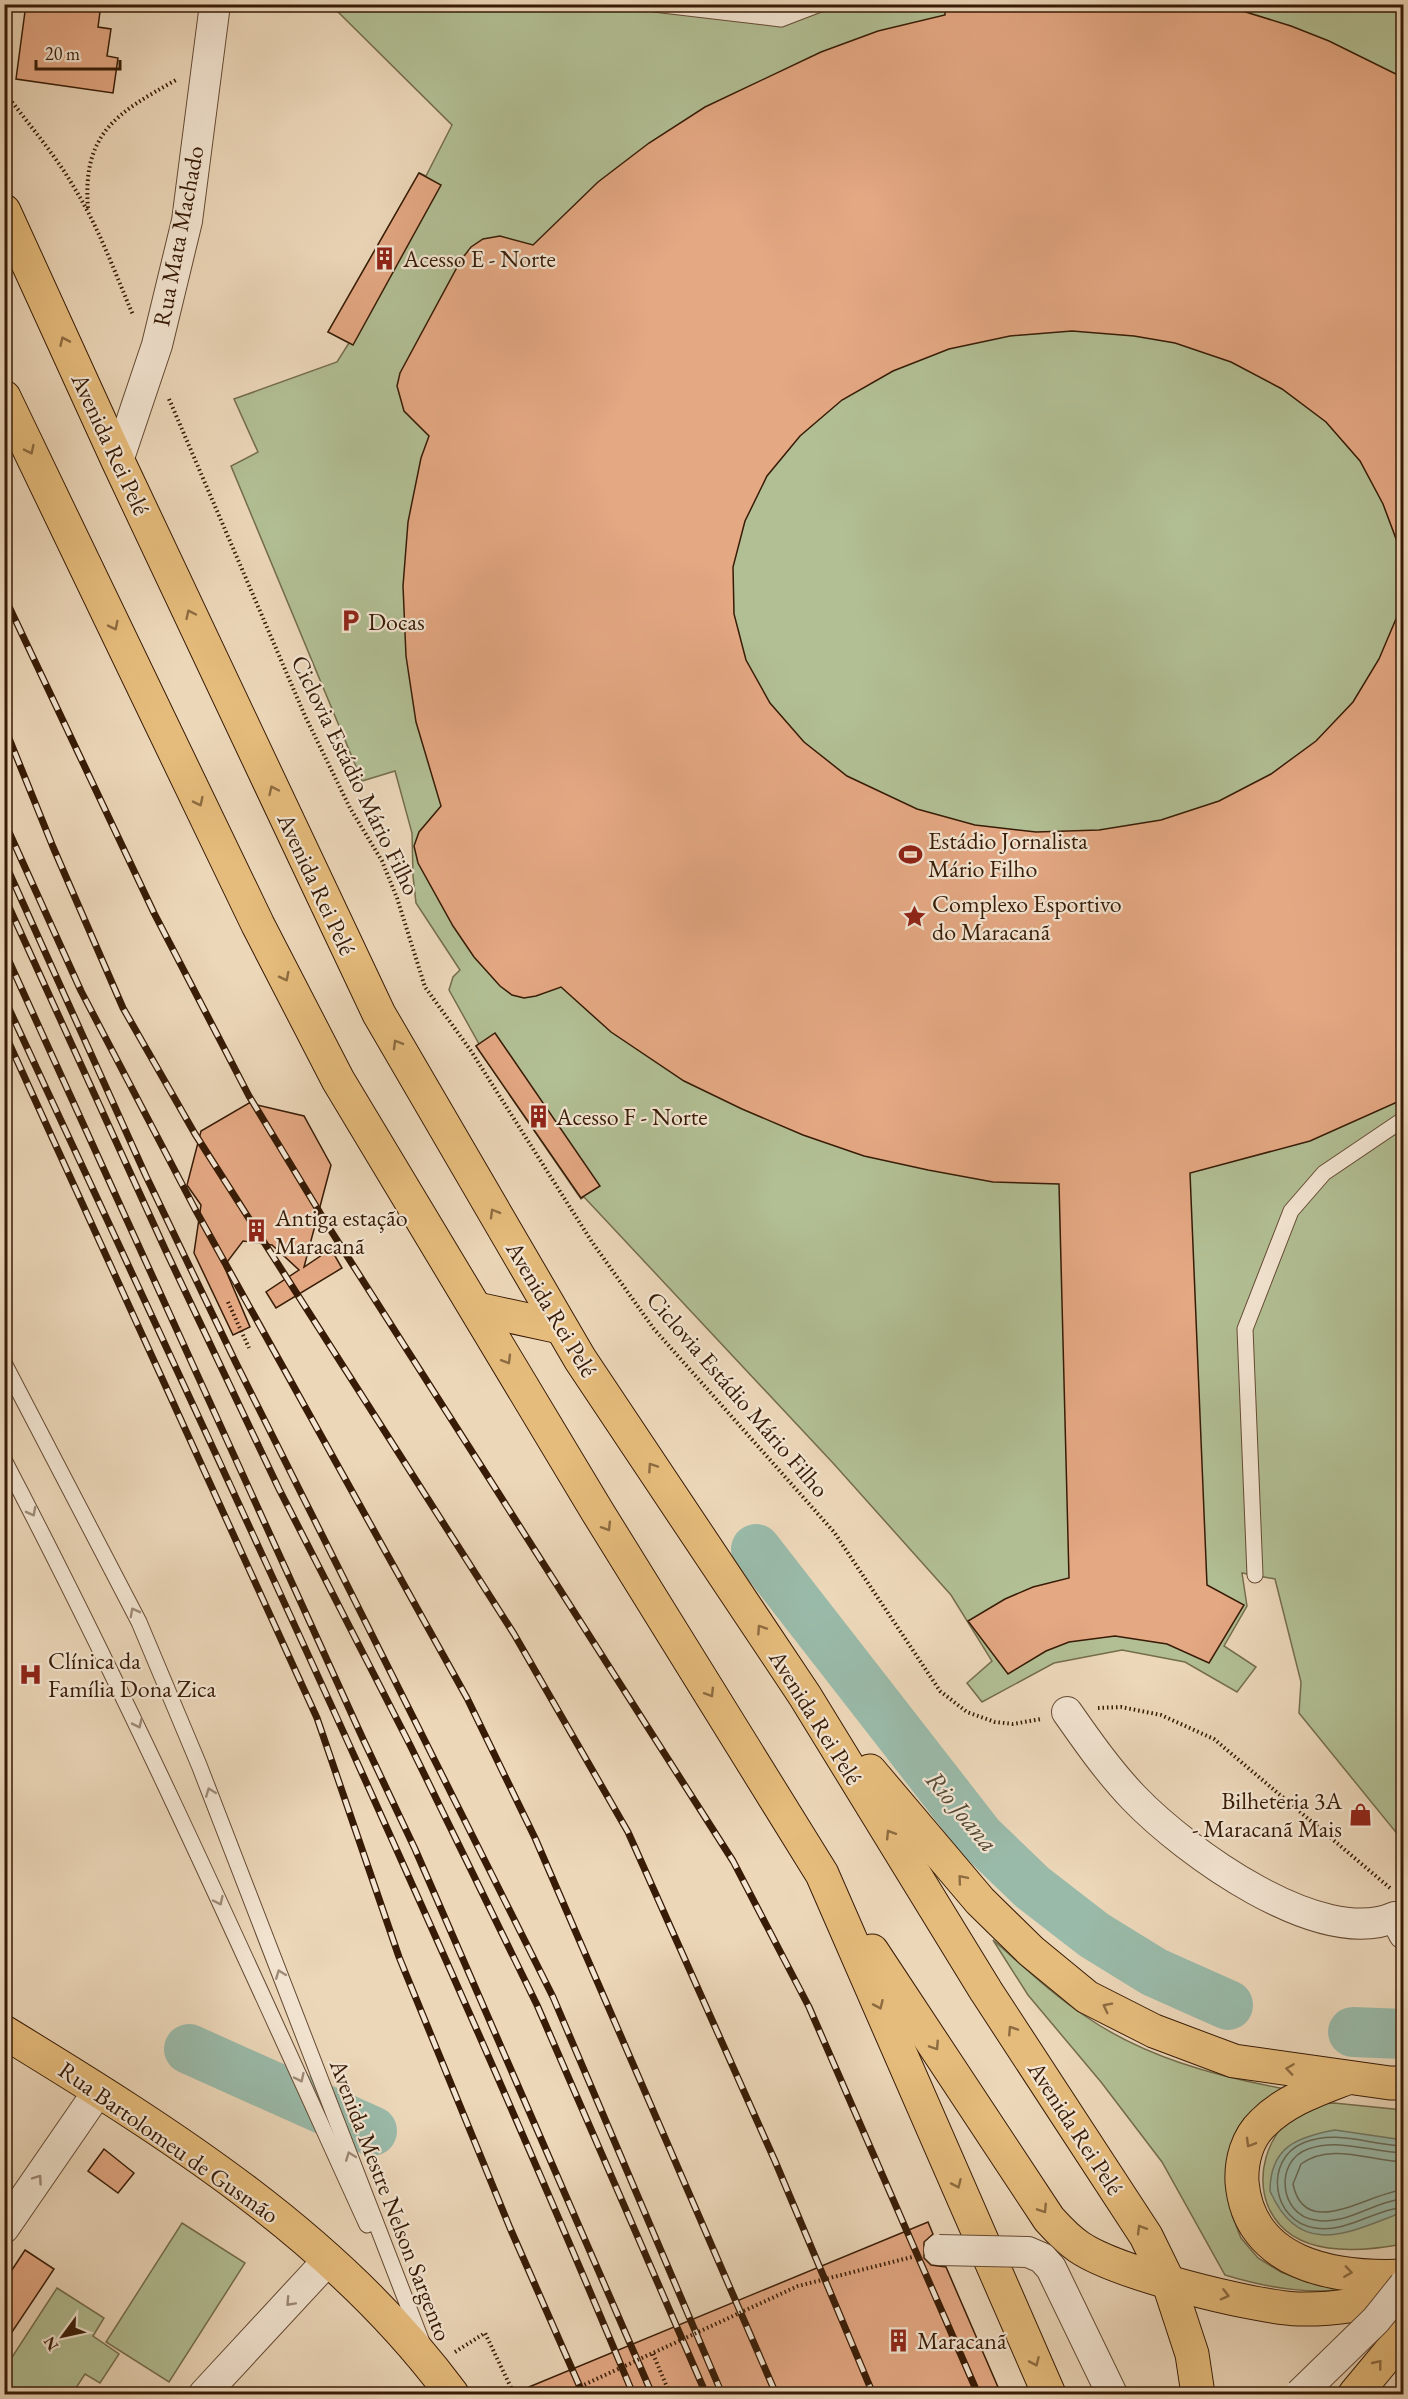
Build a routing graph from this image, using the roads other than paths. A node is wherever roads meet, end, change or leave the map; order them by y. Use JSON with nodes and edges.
{"nodes":[{"id":1,"x":215,"y":4,"type":"edge"},
{"id":2,"x":654,"y":4,"type":"edge"},
{"id":3,"x":820,"y":4,"type":"edge"},
{"id":4,"x":4,"y":211,"type":"edge"},
{"id":5,"x":4,"y":397,"type":"edge"},
{"id":6,"x":118,"y":461,"type":"junction"},
{"id":7,"x":1404,"y":1119,"type":"edge"},
{"id":8,"x":477,"y":1309,"type":"junction"},
{"id":9,"x":560,"y":1327,"type":"junction"},
{"id":10,"x":4,"y":1363,"type":"edge"},
{"id":11,"x":4,"y":1460,"type":"edge"},
{"id":12,"x":1255,"y":1575,"type":"dead end"},
{"id":13,"x":805,"y":1696,"type":"junction"},
{"id":14,"x":1067,"y":1712,"type":"road end"},
{"id":15,"x":822,"y":1874,"type":"junction"},
{"id":16,"x":1404,"y":1934,"type":"edge"},
{"id":17,"x":4,"y":2032,"type":"edge"},
{"id":18,"x":1348,"y":2077,"type":"junction"},
{"id":19,"x":1404,"y":2083,"type":"edge"},
{"id":20,"x":99,"y":2090,"type":"junction"},
{"id":21,"x":4,"y":2228,"type":"edge"},
{"id":22,"x":939,"y":2250,"type":"road end"},
{"id":23,"x":329,"y":2259,"type":"junction"},
{"id":24,"x":1404,"y":2276,"type":"edge"},
{"id":25,"x":1168,"y":2281,"type":"junction"},
{"id":26,"x":1404,"y":2285,"type":"edge"},
{"id":27,"x":1404,"y":2295,"type":"edge"},
{"id":28,"x":1404,"y":2335,"type":"edge"},
{"id":29,"x":1192,"y":2354,"type":"junction"},
{"id":30,"x":432,"y":2367,"type":"junction"},
{"id":31,"x":204,"y":2394,"type":"edge"},
{"id":32,"x":452,"y":2394,"type":"edge"},
{"id":33,"x":1049,"y":2394,"type":"edge"},
{"id":34,"x":1112,"y":2394,"type":"edge"},
{"id":35,"x":1198,"y":2394,"type":"edge"},
{"id":36,"x":1216,"y":2394,"type":"edge"},
{"id":37,"x":1300,"y":2394,"type":"edge"},
{"id":38,"x":1355,"y":2394,"type":"edge"}],
"edges":[{"from":1,"to":6,"type":"street","name":"Rua Mata Machado"},
{"from":2,"to":3,"type":"lane"},
{"from":6,"to":4,"type":"main road","name":"Avenida Rei Pelé","one_way":true},
{"from":5,"to":8,"type":"main road","one_way":true},
{"from":9,"to":6,"type":"main road","name":"Avenida Rei Pelé","one_way":true},
{"from":7,"to":12,"type":"lane"},
{"from":8,"to":9,"type":"main road"},
{"from":8,"to":15,"type":"main road","one_way":true},
{"from":13,"to":9,"type":"main road","name":"Avenida Rei Pelé","one_way":true},
{"from":30,"to":10,"type":"lane","name":"Avenida Mestre Nelson Sargento","one_way":true},
{"from":11,"to":30,"type":"lane","name":"Avenida Mestre Nelson Sargento","one_way":true},
{"from":18,"to":13,"type":"main road","one_way":true},
{"from":25,"to":13,"type":"main road","name":"Avenida Rei Pelé","one_way":true},
{"from":14,"to":16,"type":"street"},
{"from":15,"to":25,"type":"main road","one_way":true},
{"from":15,"to":33,"type":"main road","one_way":true},
{"from":17,"to":20,"type":"main road","name":"Rua Bartolomeu de Gusmão"},
{"from":18,"to":19,"type":"main road"},
{"from":18,"to":24,"type":"main road","one_way":true},
{"from":21,"to":20,"type":"street","one_way":true},
{"from":20,"to":23,"type":"main road","name":"Rua Bartolomeu de Gusmão"},
{"from":22,"to":34,"type":"street","bridge":true},
{"from":23,"to":30,"type":"main road","name":"Rua Bartolomeu de Gusmão"},
{"from":23,"to":31,"type":"street","one_way":true},
{"from":25,"to":27,"type":"main road","one_way":true},
{"from":25,"to":29,"type":"main road","name":"Avenida Rei Pelé"},
{"from":26,"to":37,"type":"street","bridge":true},
{"from":38,"to":28,"type":"main road","one_way":true},
{"from":29,"to":35,"type":"main road","name":"Avenida Rei Pelé"},
{"from":29,"to":36,"type":"street","name":"Avenida Rei Pelé"},
{"from":30,"to":32,"type":"main road","name":"Rua Bartolomeu de Gusmão"}]}
